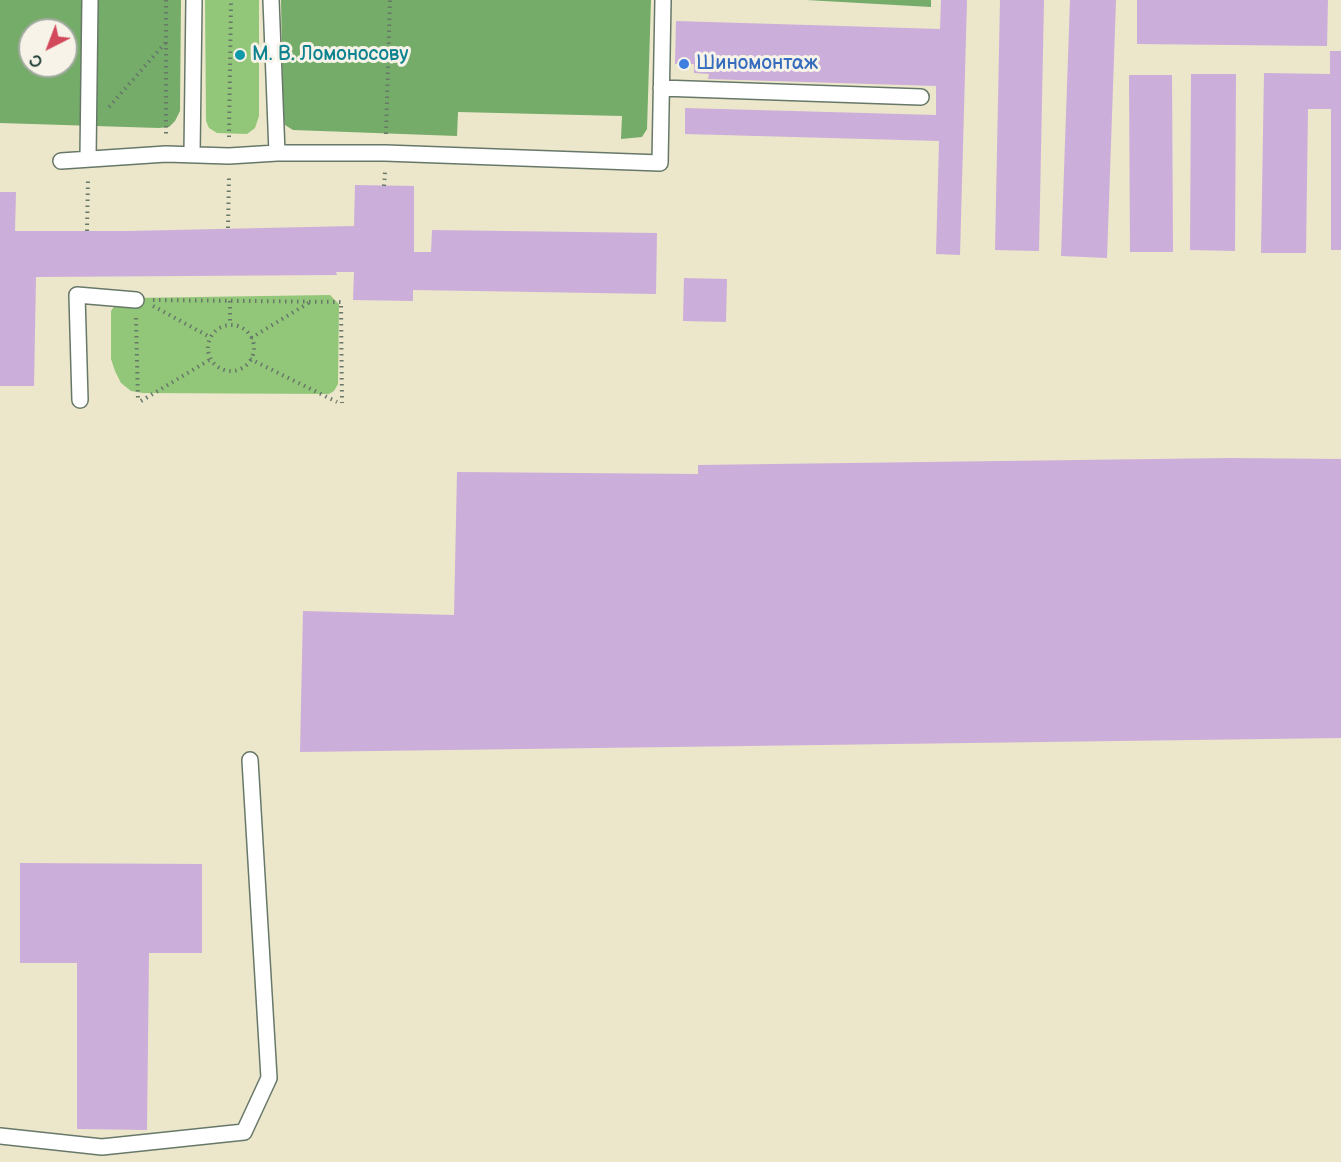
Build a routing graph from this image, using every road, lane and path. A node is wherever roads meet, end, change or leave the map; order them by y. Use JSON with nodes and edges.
{"nodes":[{"id":1,"x":90,"y":0,"type":"edge"},
{"id":2,"x":166,"y":0,"type":"edge"},
{"id":3,"x":194,"y":0,"type":"edge"},
{"id":4,"x":231,"y":0,"type":"edge"},
{"id":5,"x":271,"y":0,"type":"edge"},
{"id":6,"x":390,"y":0,"type":"edge"},
{"id":7,"x":663,"y":0,"type":"edge"},
{"id":8,"x":166,"y":42,"type":"junction"},
{"id":9,"x":661,"y":88,"type":"junction"},
{"id":10,"x":921,"y":97,"type":"dead end"},
{"id":11,"x":89,"y":130,"type":"junction"},
{"id":12,"x":277,"y":153,"type":"junction"},
{"id":13,"x":385,"y":153,"type":"junction"},
{"id":14,"x":166,"y":154,"type":"junction"},
{"id":15,"x":192,"y":154,"type":"junction"},
{"id":16,"x":229,"y":156,"type":"junction"},
{"id":17,"x":88,"y":158,"type":"junction"},
{"id":18,"x":61,"y":161,"type":"dead end"},
{"id":19,"x":384,"y":186,"type":"dead end"},
{"id":20,"x":228,"y":228,"type":"dead end"},
{"id":21,"x":87,"y":231,"type":"dead end"},
{"id":22,"x":138,"y":300,"type":"junction"},
{"id":23,"x":230,"y":301,"type":"junction"},
{"id":24,"x":311,"y":301,"type":"junction"},
{"id":25,"x":230,"y":325,"type":"junction"},
{"id":26,"x":210,"y":337,"type":"junction"},
{"id":27,"x":252,"y":338,"type":"junction"},
{"id":28,"x":211,"y":359,"type":"junction"},
{"id":29,"x":250,"y":359,"type":"junction"},
{"id":30,"x":80,"y":400,"type":"dead end"},
{"id":31,"x":250,"y":760,"type":"dead end"},
{"id":32,"x":0,"y":1136,"type":"edge"}],
"edges":[{"from":1,"to":11,"type":"lane"},
{"from":2,"to":8,"type":"path"},
{"from":3,"to":15,"type":"lane"},
{"from":4,"to":16,"type":"path"},
{"from":5,"to":12,"type":"lane"},
{"from":6,"to":13,"type":"path"},
{"from":7,"to":9,"type":"lane"},
{"from":8,"to":11,"type":"path"},
{"from":8,"to":14,"type":"path"},
{"from":9,"to":10,"type":"lane"},
{"from":9,"to":13,"type":"lane"},
{"from":11,"to":17,"type":"lane"},
{"from":12,"to":13,"type":"lane"},
{"from":12,"to":16,"type":"lane"},
{"from":13,"to":19,"type":"path"},
{"from":14,"to":15,"type":"lane"},
{"from":14,"to":17,"type":"lane"},
{"from":15,"to":16,"type":"lane"},
{"from":16,"to":20,"type":"path"},
{"from":17,"to":18,"type":"lane"},
{"from":17,"to":21,"type":"path"},
{"from":22,"to":23,"type":"path"},
{"from":22,"to":26,"type":"path"},
{"from":22,"to":28,"type":"path"},
{"from":22,"to":30,"type":"lane"},
{"from":23,"to":24,"type":"path"},
{"from":23,"to":25,"type":"path"},
{"from":24,"to":27,"type":"path"},
{"from":24,"to":29,"type":"path"},
{"from":25,"to":26,"type":"path"},
{"from":25,"to":27,"type":"path"},
{"from":26,"to":28,"type":"path"},
{"from":27,"to":29,"type":"path"},
{"from":28,"to":29,"type":"path"},
{"from":31,"to":32,"type":"lane"}]}
